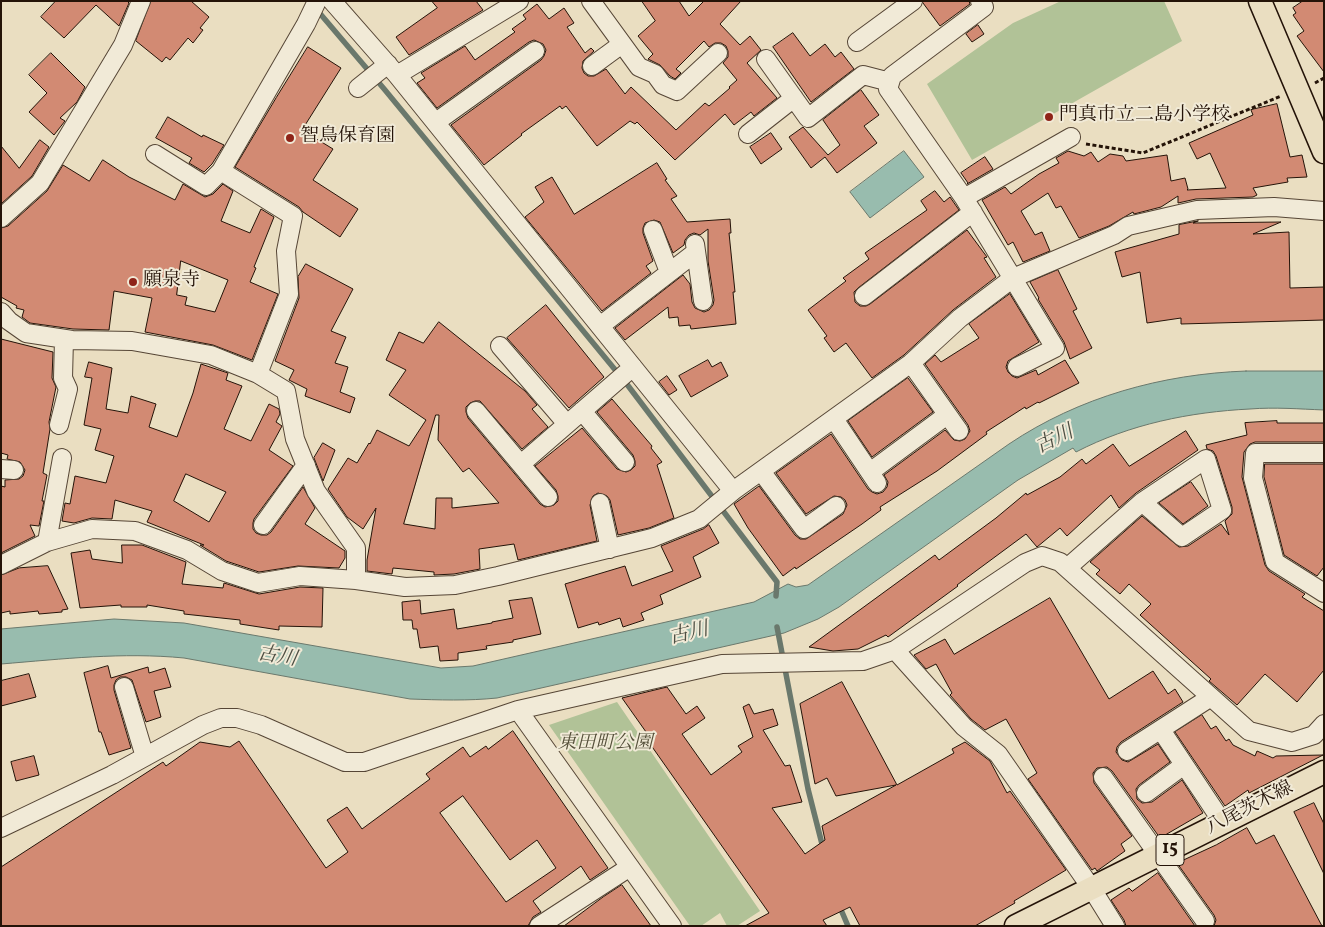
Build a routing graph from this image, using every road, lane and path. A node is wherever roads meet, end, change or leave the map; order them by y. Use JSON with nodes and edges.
{"nodes":[{"id":1,"x":141,"y":1,"type":"edge"},
{"id":2,"x":317,"y":1,"type":"edge"},
{"id":3,"x":332,"y":1,"type":"edge"},
{"id":4,"x":519,"y":1,"type":"edge"},
{"id":5,"x":591,"y":1,"type":"edge"},
{"id":6,"x":913,"y":1,"type":"edge"},
{"id":7,"x":980,"y":1,"type":"edge"},
{"id":8,"x":1260,"y":1,"type":"edge"},
{"id":9,"x":493,"y":8,"type":"edge"},
{"id":10,"x":857,"y":42,"type":"dead end"},
{"id":11,"x":622,"y":44,"type":"junction"},
{"id":12,"x":535,"y":51,"type":"dead end"},
{"id":13,"x":718,"y":53,"type":"dead end"},
{"id":14,"x":766,"y":59,"type":"dead end"},
{"id":15,"x":592,"y":66,"type":"dead end"},
{"id":16,"x":389,"y":70,"type":"junction"},
{"id":17,"x":890,"y":82,"type":"junction"},
{"id":18,"x":358,"y":88,"type":"dead end"},
{"id":19,"x":1296,"y":90,"type":"junction"},
{"id":20,"x":794,"y":98,"type":"junction"},
{"id":21,"x":436,"y":122,"type":"junction"},
{"id":22,"x":748,"y":134,"type":"dead end"},
{"id":23,"x":1071,"y":137,"type":"joint"},
{"id":24,"x":1324,"y":152,"type":"edge"},
{"id":25,"x":155,"y":154,"type":"dead end"},
{"id":26,"x":221,"y":171,"type":"junction"},
{"id":27,"x":968,"y":205,"type":"junction"},
{"id":28,"x":1324,"y":211,"type":"edge"},
{"id":29,"x":1,"y":218,"type":"edge"},
{"id":30,"x":653,"y":230,"type":"dead end"},
{"id":31,"x":669,"y":272,"type":"junction"},
{"id":32,"x":1012,"y":278,"type":"junction"},
{"id":33,"x":864,"y":296,"type":"dead end"},
{"id":34,"x":703,"y":301,"type":"dead end"},
{"id":35,"x":1,"y":312,"type":"edge"},
{"id":36,"x":600,"y":326,"type":"junction"},
{"id":37,"x":64,"y":339,"type":"junction"},
{"id":38,"x":500,"y":346,"type":"dead end"},
{"id":39,"x":911,"y":364,"type":"junction"},
{"id":40,"x":1016,"y":367,"type":"dead end"},
{"id":41,"x":630,"y":370,"type":"junction"},
{"id":42,"x":258,"y":374,"type":"junction"},
{"id":43,"x":476,"y":411,"type":"dead end"},
{"id":44,"x":582,"y":411,"type":"junction"},
{"id":45,"x":947,"y":415,"type":"junction"},
{"id":46,"x":834,"y":419,"type":"junction"},
{"id":47,"x":567,"y":424,"type":"junction"},
{"id":48,"x":59,"y":426,"type":"dead end"},
{"id":49,"x":958,"y":431,"type":"dead end"},
{"id":50,"x":1324,"y":453,"type":"edge"},
{"id":51,"x":62,"y":458,"type":"dead end"},
{"id":52,"x":625,"y":462,"type":"dead end"},
{"id":53,"x":520,"y":464,"type":"junction"},
{"id":54,"x":306,"y":465,"type":"junction"},
{"id":55,"x":761,"y":471,"type":"junction"},
{"id":56,"x":728,"y":494,"type":"junction"},
{"id":57,"x":548,"y":497,"type":"dead end"},
{"id":58,"x":1142,"y":502,"type":"junction"},
{"id":59,"x":600,"y":503,"type":"dead end"},
{"id":60,"x":836,"y":506,"type":"dead end"},
{"id":61,"x":263,"y":525,"type":"dead end"},
{"id":62,"x":47,"y":542,"type":"junction"},
{"id":63,"x":610,"y":549,"type":"junction"},
{"id":64,"x":1,"y":565,"type":"edge"},
{"id":65,"x":1066,"y":568,"type":"junction"},
{"id":66,"x":356,"y":580,"type":"junction"},
{"id":67,"x":1322,"y":589,"type":"edge"},
{"id":68,"x":895,"y":650,"type":"junction"},
{"id":69,"x":124,"y":687,"type":"dead end"},
{"id":70,"x":1211,"y":697,"type":"junction"},
{"id":71,"x":518,"y":710,"type":"junction"},
{"id":72,"x":1324,"y":724,"type":"edge"},
{"id":73,"x":1161,"y":730,"type":"junction"},
{"id":74,"x":1127,"y":751,"type":"dead end"},
{"id":75,"x":145,"y":757,"type":"junction"},
{"id":76,"x":1184,"y":765,"type":"junction"},
{"id":77,"x":1324,"y":772,"type":"edge"},
{"id":78,"x":1103,"y":777,"type":"dead end"},
{"id":79,"x":1146,"y":793,"type":"dead end"},
{"id":80,"x":1223,"y":822,"type":"junction"},
{"id":81,"x":1,"y":828,"type":"edge"},
{"id":82,"x":1158,"y":856,"type":"junction"},
{"id":83,"x":630,"y":867,"type":"junction"},
{"id":84,"x":1092,"y":889,"type":"junction"},
{"id":85,"x":1205,"y":921,"type":"dead end"},
{"id":86,"x":539,"y":926,"type":"edge"},
{"id":87,"x":672,"y":926,"type":"edge"},
{"id":88,"x":1016,"y":926,"type":"edge"},
{"id":89,"x":1115,"y":926,"type":"edge"}],
"edges":[{"from":1,"to":29,"type":"street"},
{"from":2,"to":26,"type":"street"},
{"from":3,"to":16,"type":"street"},
{"from":4,"to":9,"type":"street"},
{"from":5,"to":11,"type":"street"},
{"from":6,"to":10,"type":"street"},
{"from":7,"to":17,"type":"street"},
{"from":8,"to":19,"type":"main road"},
{"from":9,"to":16,"type":"street"},
{"from":11,"to":13,"type":"street"},
{"from":11,"to":15,"type":"street"},
{"from":12,"to":21,"type":"street"},
{"from":14,"to":20,"type":"street"},
{"from":16,"to":18,"type":"street"},
{"from":16,"to":21,"type":"street"},
{"from":17,"to":20,"type":"street"},
{"from":17,"to":27,"type":"street"},
{"from":19,"to":23,"type":"path"},
{"from":19,"to":24,"type":"main road"},
{"from":20,"to":22,"type":"street"},
{"from":21,"to":36,"type":"street"},
{"from":23,"to":27,"type":"street"},
{"from":25,"to":26,"type":"street"},
{"from":26,"to":42,"type":"street"},
{"from":27,"to":32,"type":"street"},
{"from":27,"to":33,"type":"street"},
{"from":28,"to":32,"type":"street"},
{"from":30,"to":31,"type":"street"},
{"from":31,"to":34,"type":"street"},
{"from":31,"to":36,"type":"street"},
{"from":32,"to":39,"type":"street"},
{"from":32,"to":40,"type":"street"},
{"from":35,"to":37,"type":"street"},
{"from":36,"to":41,"type":"street"},
{"from":37,"to":42,"type":"street"},
{"from":37,"to":48,"type":"street"},
{"from":38,"to":47,"type":"street"},
{"from":39,"to":45,"type":"street"},
{"from":39,"to":46,"type":"street"},
{"from":41,"to":44,"type":"street"},
{"from":41,"to":56,"type":"street"},
{"from":42,"to":54,"type":"street"},
{"from":43,"to":53,"type":"street"},
{"from":44,"to":47,"type":"street"},
{"from":44,"to":52,"type":"street"},
{"from":45,"to":46,"type":"street"},
{"from":45,"to":49,"type":"street"},
{"from":46,"to":55,"type":"street"},
{"from":47,"to":53,"type":"street"},
{"from":50,"to":67,"type":"street"},
{"from":51,"to":62,"type":"street"},
{"from":53,"to":57,"type":"street"},
{"from":54,"to":61,"type":"street"},
{"from":54,"to":66,"type":"street"},
{"from":55,"to":56,"type":"street"},
{"from":55,"to":60,"type":"street"},
{"from":56,"to":63,"type":"street"},
{"from":58,"to":58,"type":"street"},
{"from":58,"to":65,"type":"street"},
{"from":59,"to":63,"type":"street"},
{"from":62,"to":64,"type":"street"},
{"from":62,"to":66,"type":"street"},
{"from":63,"to":66,"type":"street"},
{"from":65,"to":68,"type":"street"},
{"from":65,"to":70,"type":"street"},
{"from":68,"to":71,"type":"street"},
{"from":68,"to":84,"type":"street"},
{"from":69,"to":75,"type":"street"},
{"from":70,"to":72,"type":"street"},
{"from":70,"to":73,"type":"street"},
{"from":71,"to":75,"type":"street"},
{"from":71,"to":83,"type":"street"},
{"from":73,"to":74,"type":"street"},
{"from":73,"to":76,"type":"street"},
{"from":75,"to":81,"type":"street"},
{"from":76,"to":79,"type":"street"},
{"from":76,"to":80,"type":"street"},
{"from":77,"to":80,"type":"main road","name":"八尾茨木線","number":"15"},
{"from":78,"to":82,"type":"street"},
{"from":80,"to":82,"type":"main road","name":"八尾茨木線","number":"15"},
{"from":82,"to":84,"type":"main road","name":"八尾茨木線","number":"15"},
{"from":82,"to":85,"type":"street"},
{"from":83,"to":86,"type":"street"},
{"from":83,"to":87,"type":"street"},
{"from":84,"to":88,"type":"main road","name":"八尾茨木線","number":"15"},
{"from":84,"to":89,"type":"street"}]}
